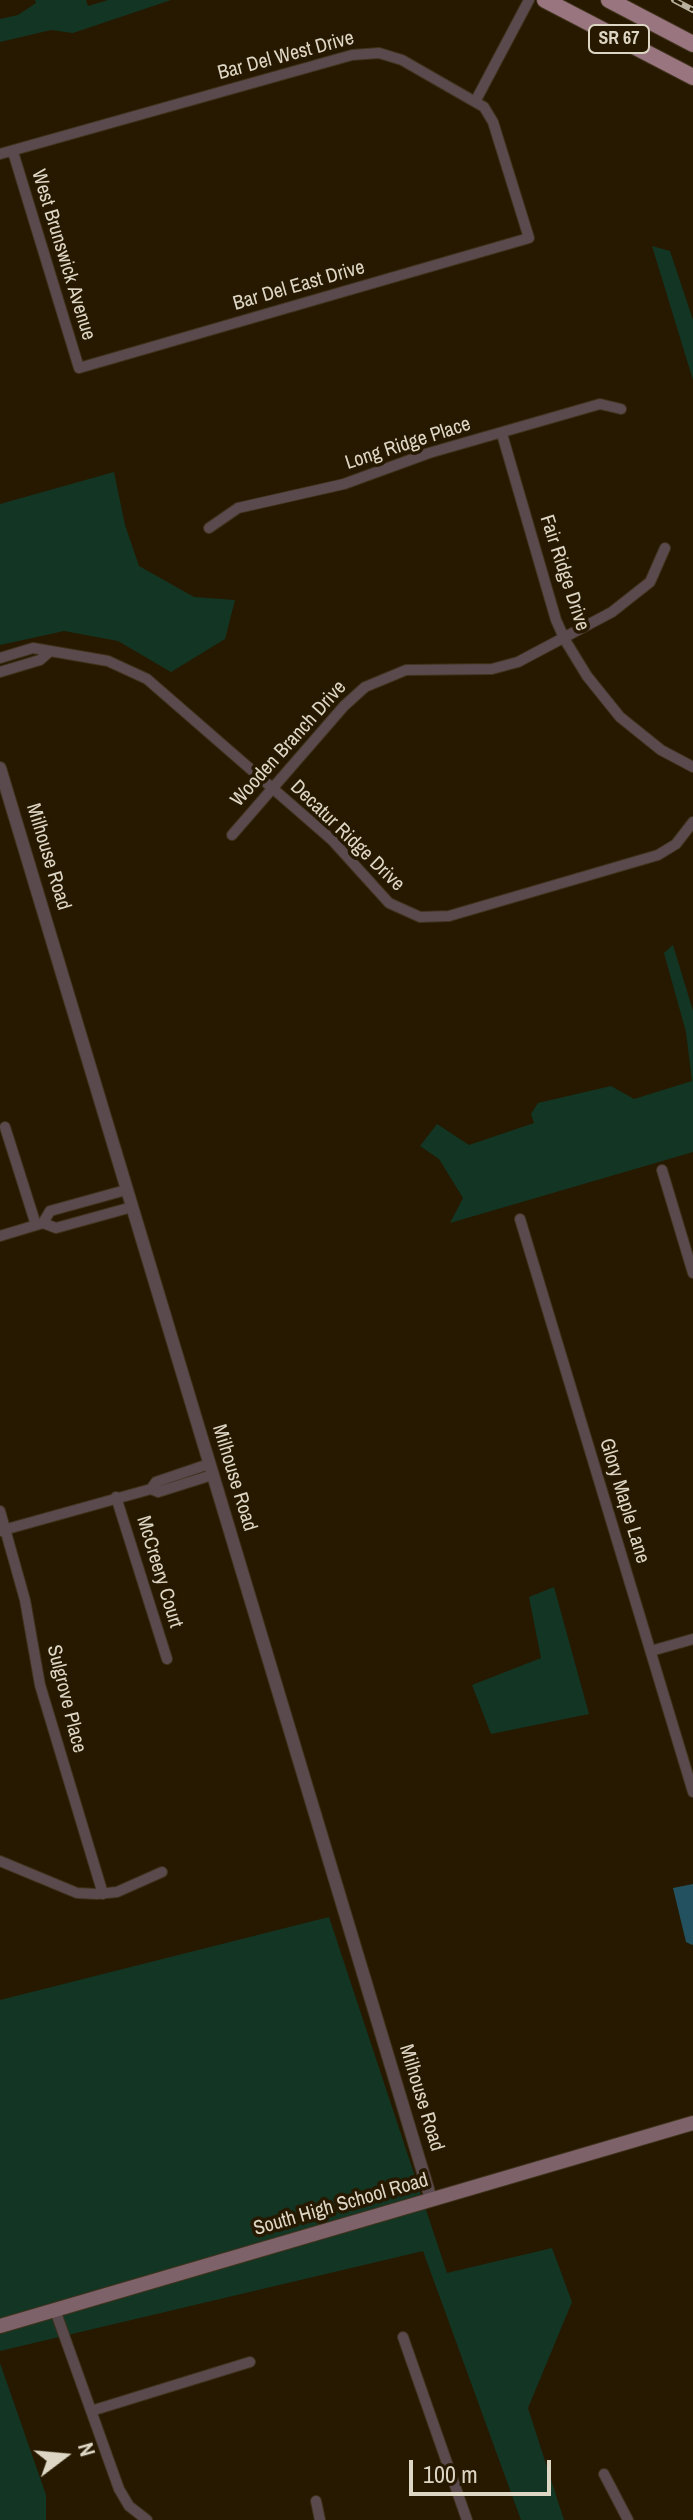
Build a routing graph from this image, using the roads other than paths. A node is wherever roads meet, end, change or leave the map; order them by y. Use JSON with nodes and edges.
{"nodes":[{"id":1,"x":529,"y":0,"type":"edge"},
{"id":2,"x":545,"y":0,"type":"edge"},
{"id":3,"x":609,"y":0,"type":"edge"},
{"id":4,"x":693,"y":44,"type":"edge"},
{"id":5,"x":693,"y":77,"type":"edge"},
{"id":6,"x":476,"y":100,"type":"junction"},
{"id":7,"x":13,"y":152,"type":"junction"},
{"id":8,"x":0,"y":154,"type":"edge"},
{"id":9,"x":79,"y":368,"type":"joint"},
{"id":10,"x":621,"y":409,"type":"dead end"},
{"id":11,"x":502,"y":434,"type":"junction"},
{"id":12,"x":209,"y":528,"type":"dead end"},
{"id":13,"x":665,"y":548,"type":"dead end"},
{"id":14,"x":565,"y":640,"type":"junction"},
{"id":15,"x":49,"y":652,"type":"junction"},
{"id":16,"x":0,"y":658,"type":"edge"},
{"id":17,"x":0,"y":672,"type":"edge"},
{"id":18,"x":693,"y":767,"type":"edge"},
{"id":19,"x":0,"y":768,"type":"edge"},
{"id":20,"x":272,"y":788,"type":"junction"},
{"id":21,"x":693,"y":822,"type":"edge"},
{"id":22,"x":232,"y":835,"type":"dead end"},
{"id":23,"x":682,"y":838,"type":"junction"},
{"id":24,"x":693,"y":847,"type":"edge"},
{"id":25,"x":5,"y":1127,"type":"dead end"},
{"id":26,"x":662,"y":1170,"type":"dead end"},
{"id":27,"x":126,"y":1190,"type":"junction"},
{"id":28,"x":132,"y":1207,"type":"junction"},
{"id":29,"x":520,"y":1219,"type":"dead end"},
{"id":30,"x":40,"y":1224,"type":"junction"},
{"id":31,"x":0,"y":1236,"type":"edge"},
{"id":32,"x":693,"y":1273,"type":"edge"},
{"id":33,"x":211,"y":1469,"type":"junction"},
{"id":34,"x":116,"y":1497,"type":"junction"},
{"id":35,"x":0,"y":1511,"type":"edge"},
{"id":36,"x":3,"y":1530,"type":"edge"},
{"id":37,"x":693,"y":1639,"type":"edge"},
{"id":38,"x":651,"y":1651,"type":"junction"},
{"id":39,"x":167,"y":1659,"type":"dead end"},
{"id":40,"x":693,"y":1792,"type":"edge"},
{"id":41,"x":0,"y":1861,"type":"edge"},
{"id":42,"x":162,"y":1872,"type":"dead end"},
{"id":43,"x":103,"y":1894,"type":"junction"},
{"id":44,"x":693,"y":2123,"type":"edge"},
{"id":45,"x":431,"y":2199,"type":"junction"},
{"id":46,"x":55,"y":2310,"type":"junction"},
{"id":47,"x":0,"y":2326,"type":"edge"},
{"id":48,"x":403,"y":2337,"type":"dead end"},
{"id":49,"x":250,"y":2362,"type":"dead end"},
{"id":50,"x":91,"y":2411,"type":"junction"},
{"id":51,"x":604,"y":2474,"type":"dead end"},
{"id":52,"x":316,"y":2501,"type":"dead end"},
{"id":53,"x":147,"y":2520,"type":"edge"},
{"id":54,"x":320,"y":2520,"type":"edge"},
{"id":55,"x":467,"y":2520,"type":"edge"},
{"id":56,"x":628,"y":2520,"type":"edge"}],
"edges":[{"from":1,"to":6,"type":"street"},
{"from":2,"to":5,"type":"main road","number":"SR 67"},
{"from":3,"to":4,"type":"main road","number":"SR 67"},
{"from":6,"to":7,"type":"street","name":"Bar Del West Drive"},
{"from":6,"to":9,"type":"street","name":"Bar Del East Drive"},
{"from":7,"to":8,"type":"street","name":"Bar Del West Drive"},
{"from":7,"to":9,"type":"street","name":"West Brunswick Avenue"},
{"from":10,"to":11,"type":"street","name":"Long Ridge Place"},
{"from":11,"to":12,"type":"street","name":"Long Ridge Place"},
{"from":11,"to":14,"type":"street","name":"Fair Ridge Drive"},
{"from":13,"to":14,"type":"street","name":"Wooden Branch Drive"},
{"from":14,"to":18,"type":"street","name":"Fair Ridge Drive"},
{"from":14,"to":20,"type":"street","name":"Wooden Branch Drive"},
{"from":15,"to":16,"type":"street","name":"Decatur Ridge Drive"},
{"from":15,"to":17,"type":"street"},
{"from":15,"to":20,"type":"street","name":"Decatur Ridge Drive"},
{"from":19,"to":27,"type":"street","name":"Milhouse Road"},
{"from":20,"to":22,"type":"street","name":"Wooden Branch Drive"},
{"from":20,"to":23,"type":"street","name":"Decatur Ridge Drive"},
{"from":21,"to":23,"type":"street","name":"Decatur Ridge Drive"},
{"from":23,"to":24,"type":"street"},
{"from":25,"to":30,"type":"street"},
{"from":26,"to":32,"type":"street"},
{"from":27,"to":28,"type":"street","name":"Milhouse Road"},
{"from":27,"to":30,"type":"street"},
{"from":28,"to":30,"type":"street"},
{"from":28,"to":33,"type":"street","name":"Milhouse Road"},
{"from":29,"to":38,"type":"street","name":"Glory Maple Lane"},
{"from":30,"to":31,"type":"street"},
{"from":33,"to":34,"type":"street"},
{"from":33,"to":45,"type":"street","name":"Milhouse Road"},
{"from":34,"to":36,"type":"street"},
{"from":34,"to":39,"type":"street","name":"McCreery Court"},
{"from":35,"to":36,"type":"street","name":"Sulgrove Place"},
{"from":36,"to":43,"type":"street","name":"Sulgrove Place"},
{"from":37,"to":38,"type":"street"},
{"from":38,"to":40,"type":"street","name":"Glory Maple Lane"},
{"from":41,"to":43,"type":"street"},
{"from":42,"to":43,"type":"street"},
{"from":44,"to":45,"type":"main road","name":"South High School Road"},
{"from":45,"to":46,"type":"main road","name":"South High School Road"},
{"from":46,"to":47,"type":"main road","name":"South High School Road"},
{"from":46,"to":50,"type":"street"},
{"from":48,"to":55,"type":"street"},
{"from":49,"to":50,"type":"street"},
{"from":50,"to":53,"type":"street"},
{"from":51,"to":56,"type":"street"},
{"from":52,"to":54,"type":"street"}]}
